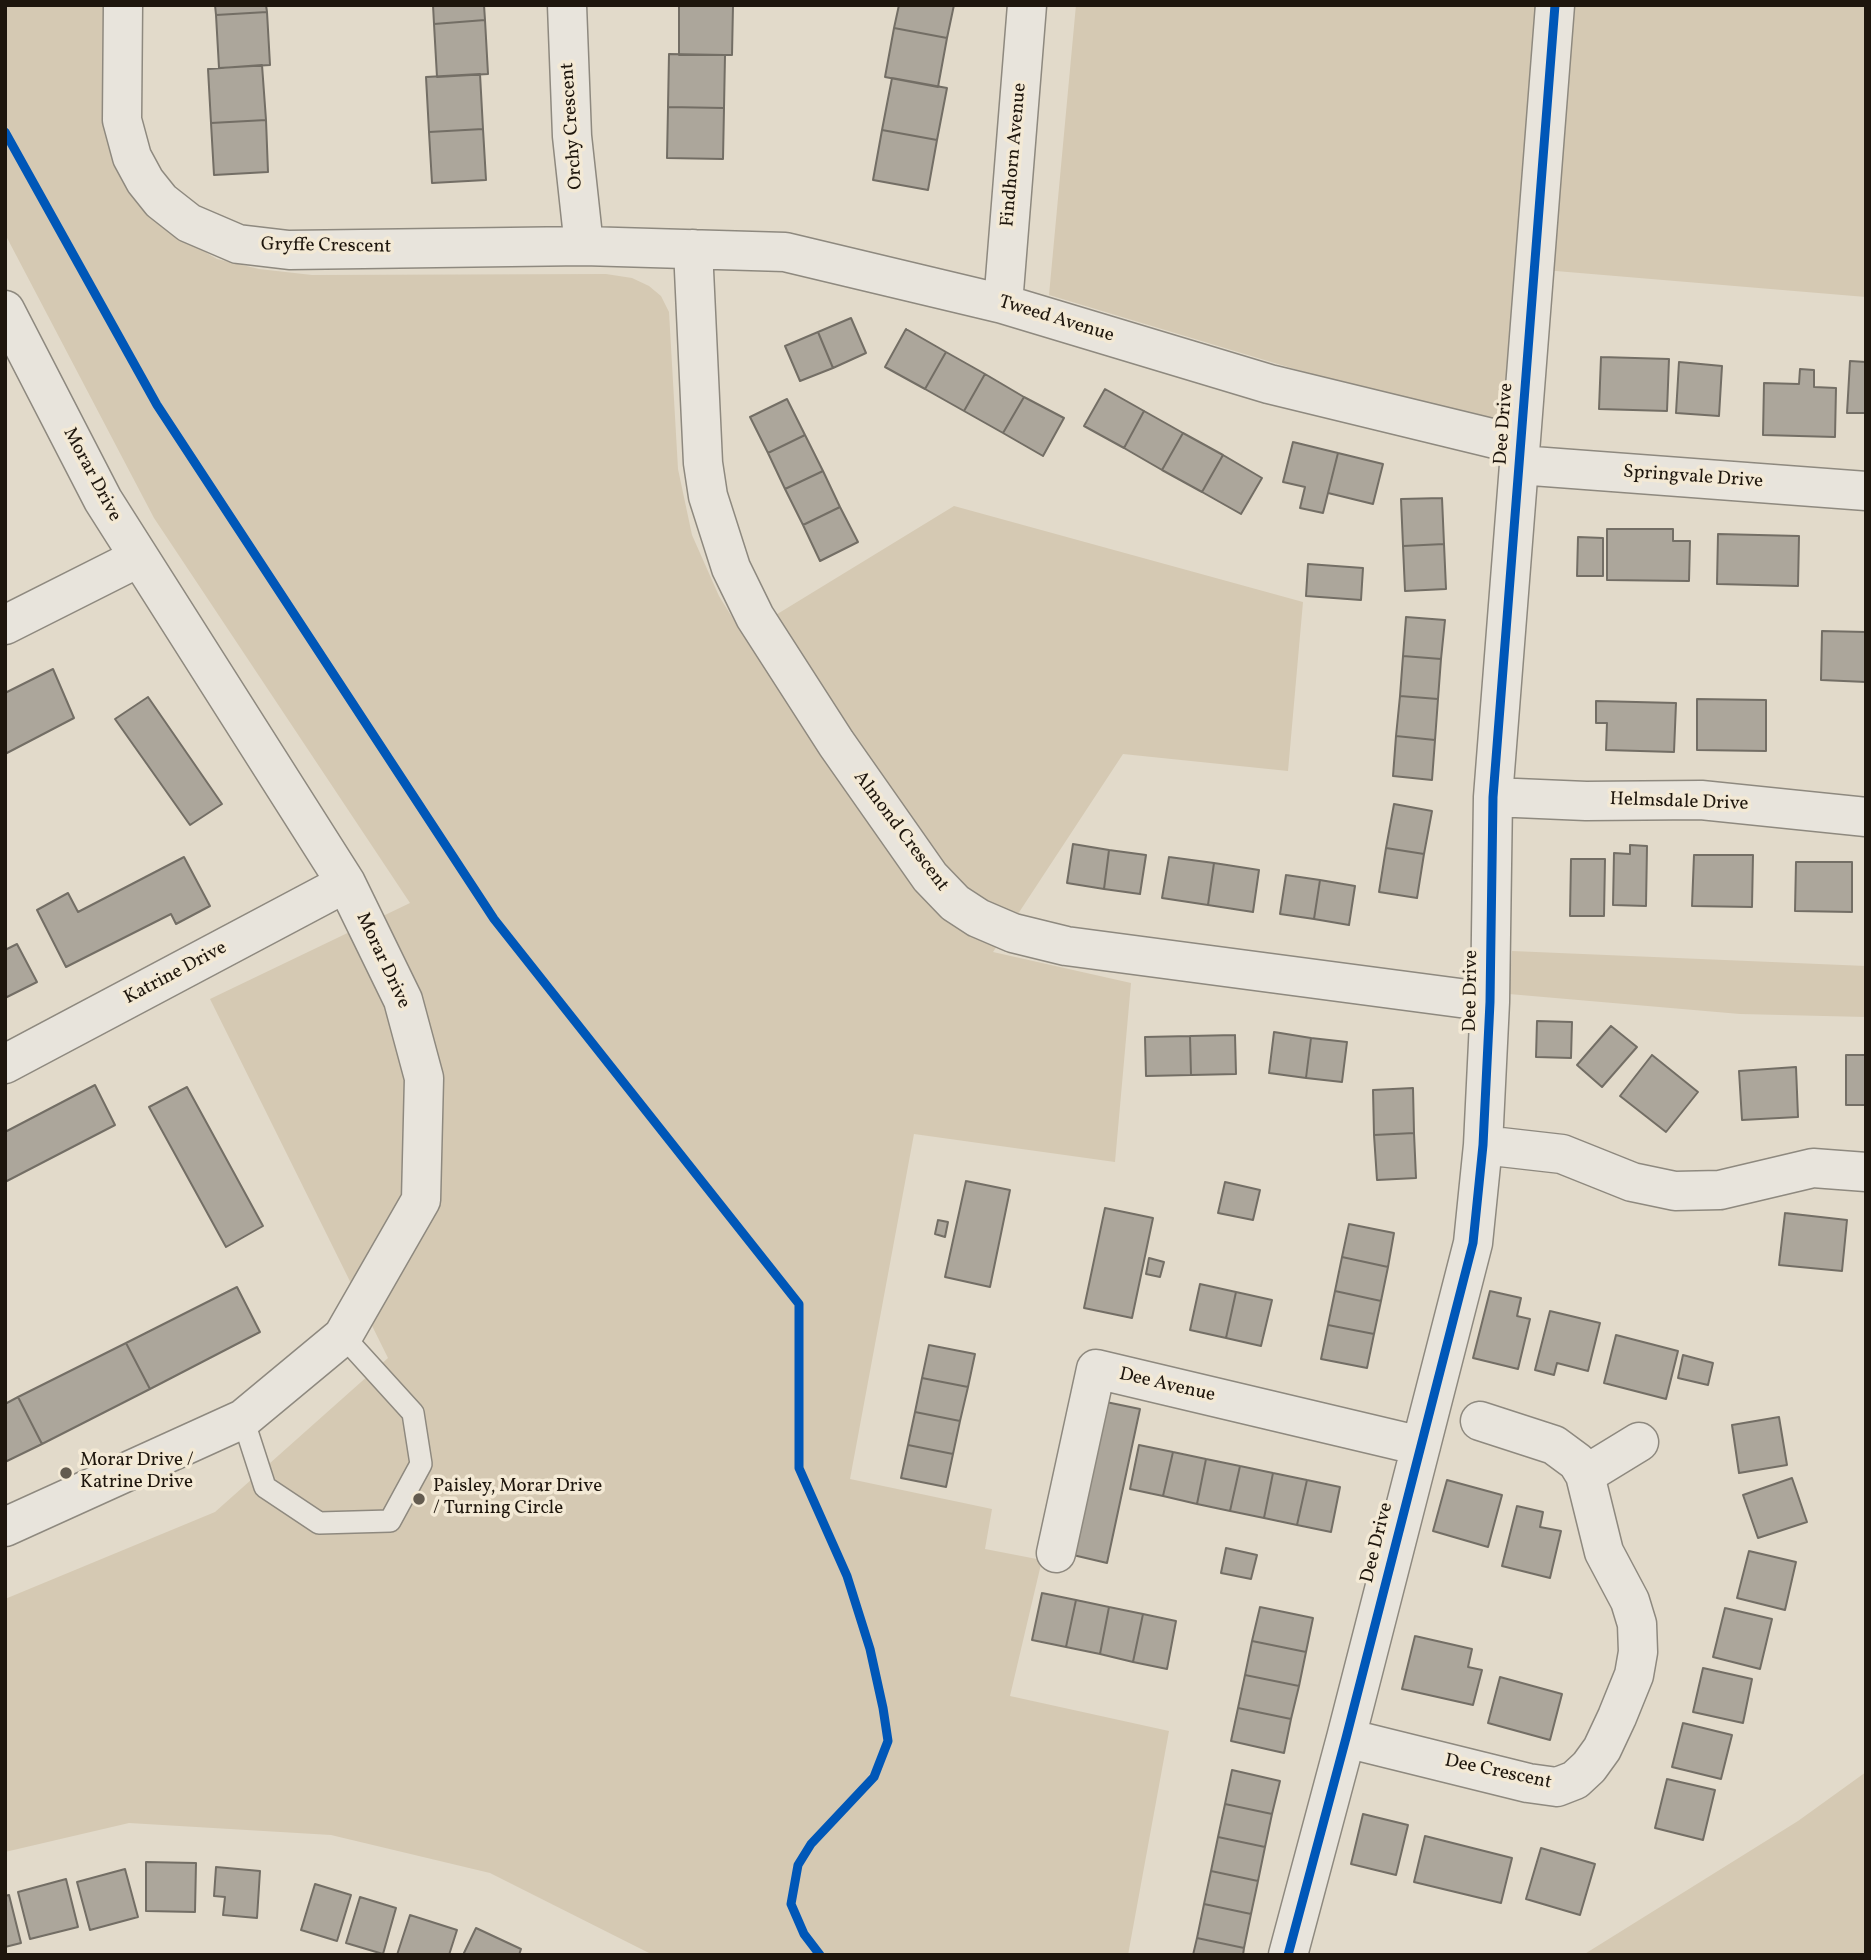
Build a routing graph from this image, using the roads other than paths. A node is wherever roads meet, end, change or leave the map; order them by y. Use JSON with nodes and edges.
{"nodes":[{"id":1,"x":123,"y":5,"type":"edge"},
{"id":2,"x":567,"y":5,"type":"edge"},
{"id":3,"x":1027,"y":5,"type":"edge"},
{"id":4,"x":1555,"y":5,"type":"edge"},
{"id":5,"x":584,"y":246,"type":"junction"},
{"id":6,"x":693,"y":248,"type":"junction"},
{"id":7,"x":1003,"y":304,"type":"junction"},
{"id":8,"x":5,"y":310,"type":"edge"},
{"id":9,"x":1520,"y":455,"type":"junction"},
{"id":10,"x":1866,"y":491,"type":"edge"},
{"id":11,"x":138,"y":558,"type":"junction"},
{"id":12,"x":5,"y":625,"type":"edge"},
{"id":13,"x":1493,"y":797,"type":"junction"},
{"id":14,"x":1866,"y":817,"type":"edge"},
{"id":15,"x":346,"y":883,"type":"junction"},
{"id":16,"x":1490,"y":1002,"type":"junction"},
{"id":17,"x":5,"y":1064,"type":"edge"},
{"id":18,"x":1483,"y":1145,"type":"junction"},
{"id":19,"x":1866,"y":1172,"type":"edge"},
{"id":20,"x":343,"y":1336,"type":"junction"},
{"id":21,"x":243,"y":1419,"type":"junction"},
{"id":22,"x":1480,"y":1421,"type":"dead end"},
{"id":23,"x":1639,"y":1442,"type":"dead end"},
{"id":24,"x":1421,"y":1446,"type":"junction"},
{"id":25,"x":1585,"y":1475,"type":"junction"},
{"id":26,"x":5,"y":1527,"type":"edge"},
{"id":27,"x":1056,"y":1553,"type":"dead end"},
{"id":28,"x":1346,"y":1738,"type":"junction"},
{"id":29,"x":1288,"y":1955,"type":"edge"}],
"edges":[{"from":1,"to":5,"type":"street","name":"Gryffe Crescent"},
{"from":2,"to":5,"type":"street","name":"Orchy Crescent"},
{"from":3,"to":7,"type":"street","name":"Findhorn Avenue"},
{"from":4,"to":9,"type":"street","name":"Dee Drive"},
{"from":5,"to":6,"type":"street","name":"Tweed Avenue"},
{"from":6,"to":7,"type":"street","name":"Tweed Avenue"},
{"from":6,"to":16,"type":"street","name":"Almond Crescent"},
{"from":7,"to":9,"type":"street","name":"Tweed Avenue"},
{"from":8,"to":11,"type":"street","name":"Morar Drive"},
{"from":9,"to":10,"type":"street","name":"Springvale Drive"},
{"from":9,"to":13,"type":"street","name":"Dee Drive"},
{"from":11,"to":12,"type":"street"},
{"from":11,"to":15,"type":"street","name":"Morar Drive"},
{"from":13,"to":14,"type":"street","name":"Helmsdale Drive"},
{"from":13,"to":16,"type":"street","name":"Dee Drive"},
{"from":15,"to":17,"type":"street","name":"Katrine Drive"},
{"from":15,"to":20,"type":"street","name":"Morar Drive"},
{"from":16,"to":18,"type":"street","name":"Dee Drive"},
{"from":18,"to":19,"type":"street"},
{"from":18,"to":24,"type":"street","name":"Dee Drive"},
{"from":20,"to":21,"type":"street","name":"Morar Drive"},
{"from":20,"to":21,"type":"lane"},
{"from":21,"to":26,"type":"street","name":"Morar Drive"},
{"from":22,"to":25,"type":"street","name":"Dee Crescent"},
{"from":23,"to":25,"type":"street"},
{"from":24,"to":27,"type":"street","name":"Dee Avenue"},
{"from":24,"to":28,"type":"street","name":"Dee Drive"},
{"from":25,"to":28,"type":"street","name":"Dee Crescent"},
{"from":28,"to":29,"type":"street","name":"Dee Drive"}]}
